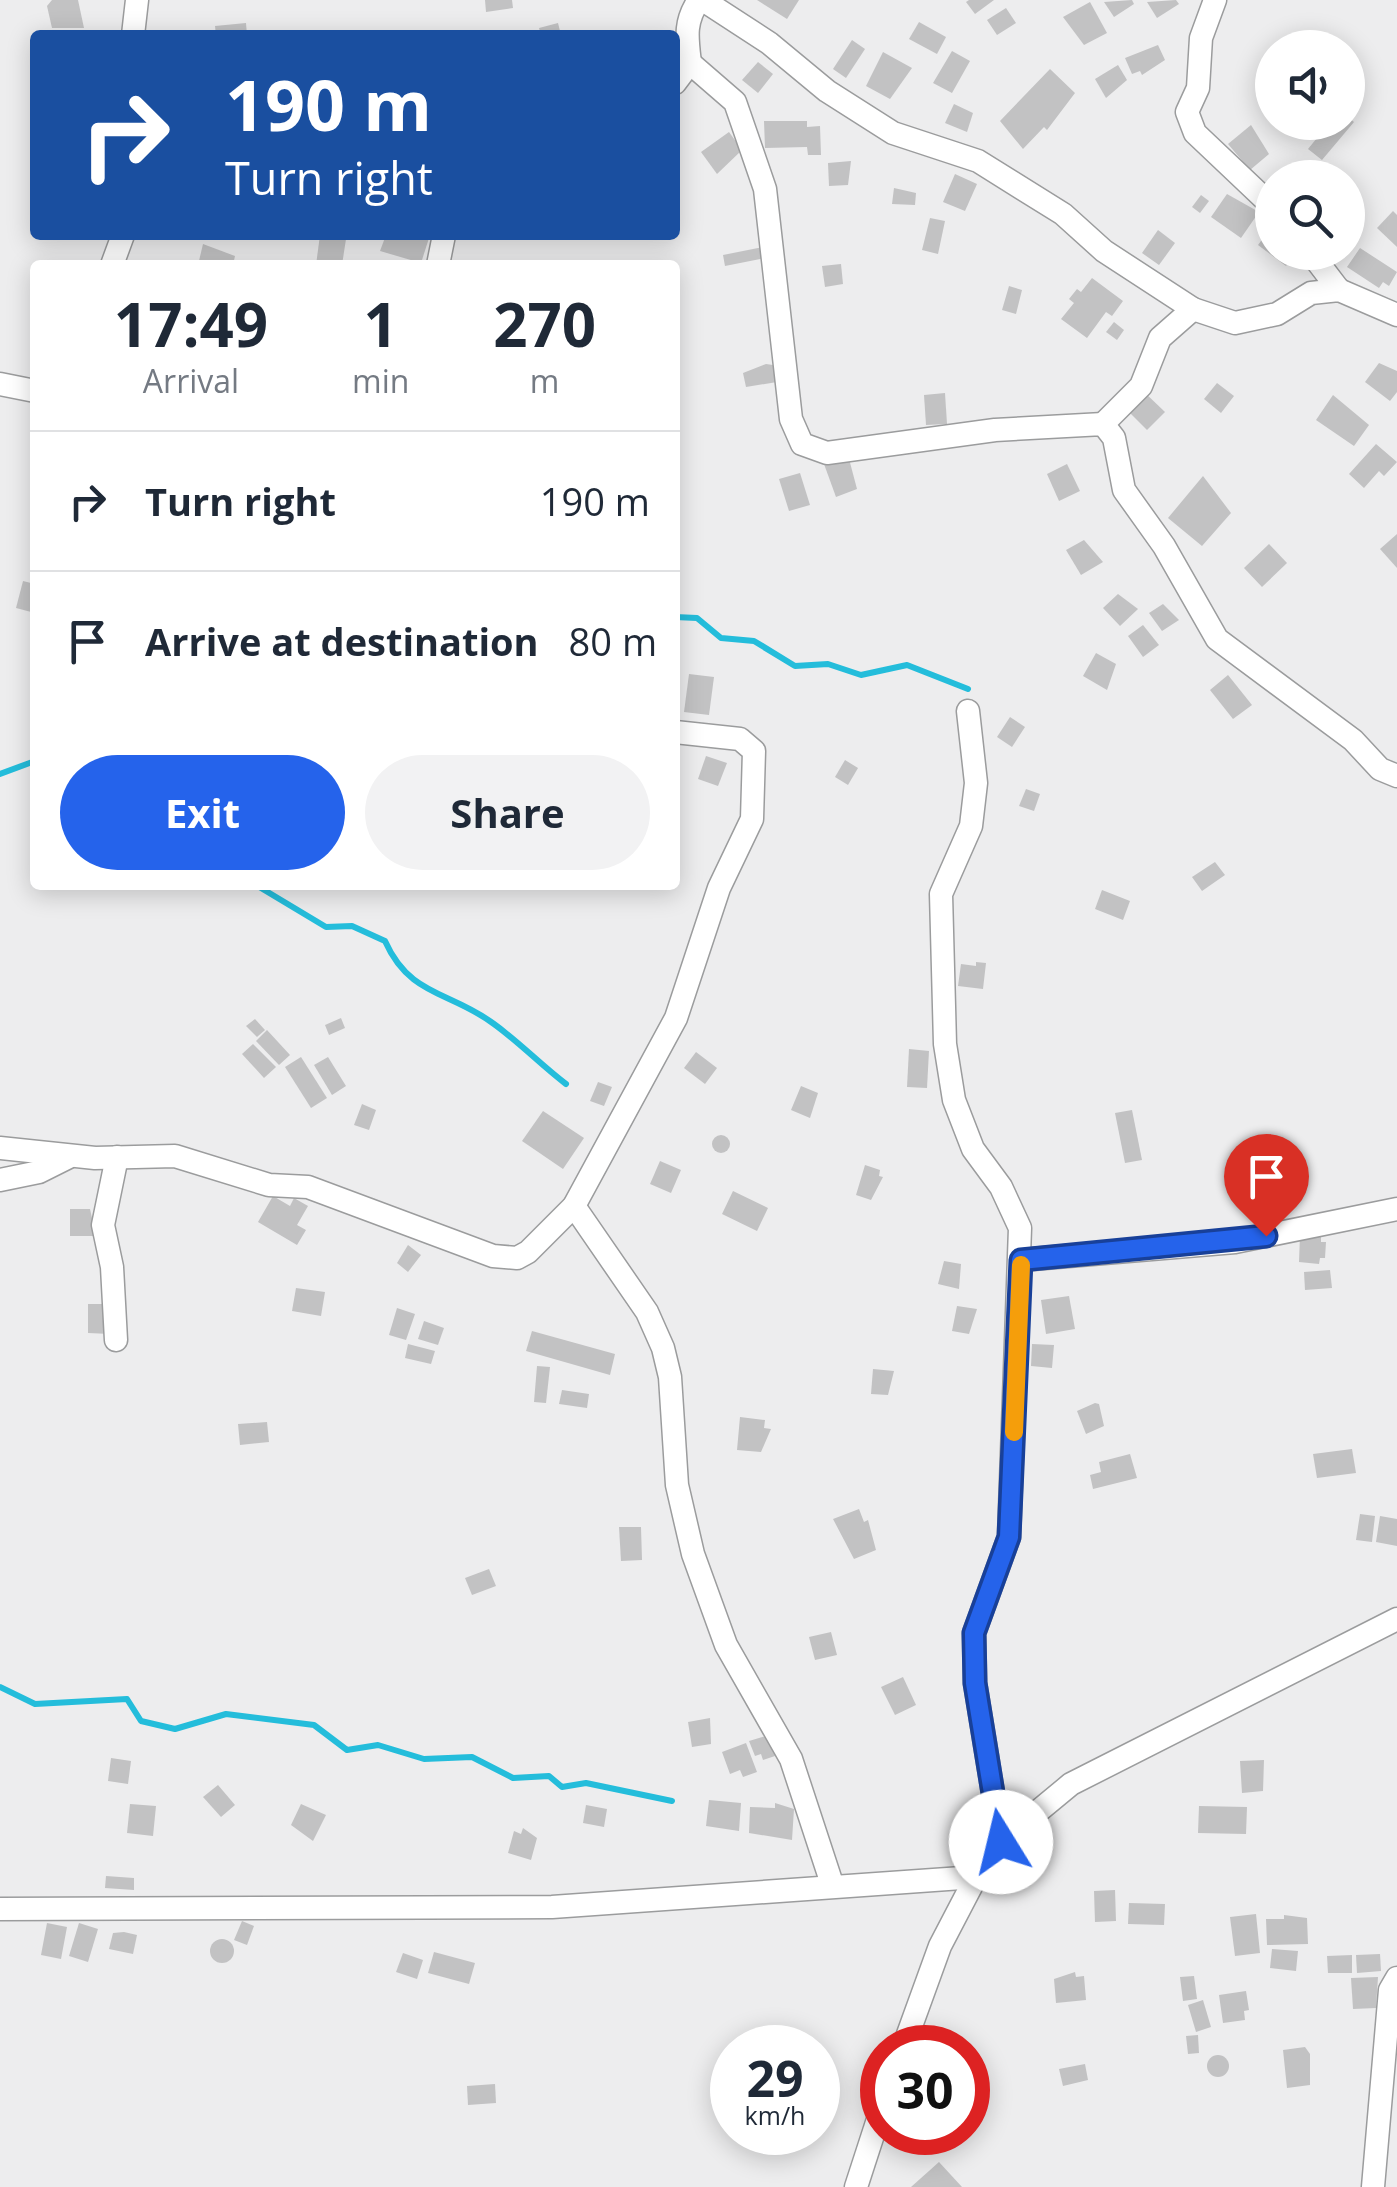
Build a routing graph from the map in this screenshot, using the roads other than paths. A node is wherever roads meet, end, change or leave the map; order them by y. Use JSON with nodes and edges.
{"nodes":[{"id":1,"x":137,"y":0,"type":"edge"},
{"id":2,"x":701,"y":0,"type":"edge"},
{"id":3,"x":1215,"y":0,"type":"edge"},
{"id":4,"x":134,"y":30,"type":"edge"},
{"id":5,"x":690,"y":63,"type":"junction"},
{"id":6,"x":680,"y":76,"type":"edge"},
{"id":7,"x":1255,"y":190,"type":"edge"},
{"id":8,"x":1324,"y":270,"type":"edge"},
{"id":9,"x":1339,"y":290,"type":"junction"},
{"id":10,"x":1193,"y":309,"type":"junction"},
{"id":11,"x":1397,"y":315,"type":"edge"},
{"id":12,"x":0,"y":384,"type":"edge"},
{"id":13,"x":30,"y":390,"type":"edge"},
{"id":14,"x":1103,"y":424,"type":"junction"},
{"id":15,"x":968,"y":711,"type":"dead end"},
{"id":16,"x":680,"y":733,"type":"edge"},
{"id":17,"x":1397,"y":776,"type":"edge"},
{"id":18,"x":0,"y":1148,"type":"edge"},
{"id":19,"x":70,"y":1156,"type":"junction"},
{"id":20,"x":118,"y":1157,"type":"junction"},
{"id":21,"x":0,"y":1180,"type":"edge"},
{"id":22,"x":574,"y":1206,"type":"junction"},
{"id":23,"x":1397,"y":1209,"type":"edge"},
{"id":24,"x":1021,"y":1260,"type":"junction"},
{"id":25,"x":116,"y":1340,"type":"dead end"},
{"id":26,"x":1397,"y":1619,"type":"edge"},
{"id":27,"x":1001,"y":1842,"type":"junction"},
{"id":28,"x":976,"y":1877,"type":"junction"},
{"id":29,"x":832,"y":1884,"type":"junction"},
{"id":30,"x":0,"y":1909,"type":"edge"},
{"id":31,"x":1397,"y":1978,"type":"edge"},
{"id":32,"x":911,"y":2025,"type":"edge"},
{"id":33,"x":866,"y":2155,"type":"edge"},
{"id":34,"x":856,"y":2187,"type":"edge"},
{"id":35,"x":1373,"y":2187,"type":"edge"}],
"edges":[{"from":1,"to":4,"type":"street"},
{"from":2,"to":5,"type":"street"},
{"from":2,"to":10,"type":"street"},
{"from":3,"to":7,"type":"street"},
{"from":5,"to":6,"type":"street"},
{"from":5,"to":14,"type":"street"},
{"from":8,"to":9,"type":"street"},
{"from":9,"to":10,"type":"street"},
{"from":9,"to":11,"type":"street"},
{"from":10,"to":14,"type":"street"},
{"from":12,"to":13,"type":"street"},
{"from":14,"to":17,"type":"street"},
{"from":15,"to":24,"type":"street"},
{"from":16,"to":22,"type":"street"},
{"from":18,"to":19,"type":"street"},
{"from":19,"to":20,"type":"street"},
{"from":19,"to":21,"type":"street"},
{"from":20,"to":22,"type":"street"},
{"from":20,"to":25,"type":"street"},
{"from":22,"to":29,"type":"street"},
{"from":23,"to":24,"type":"street"},
{"from":24,"to":27,"type":"street"},
{"from":26,"to":27,"type":"street"},
{"from":27,"to":28,"type":"street"},
{"from":28,"to":29,"type":"street"},
{"from":28,"to":32,"type":"street"},
{"from":29,"to":30,"type":"street"},
{"from":31,"to":35,"type":"street"},
{"from":33,"to":34,"type":"street"}]}
